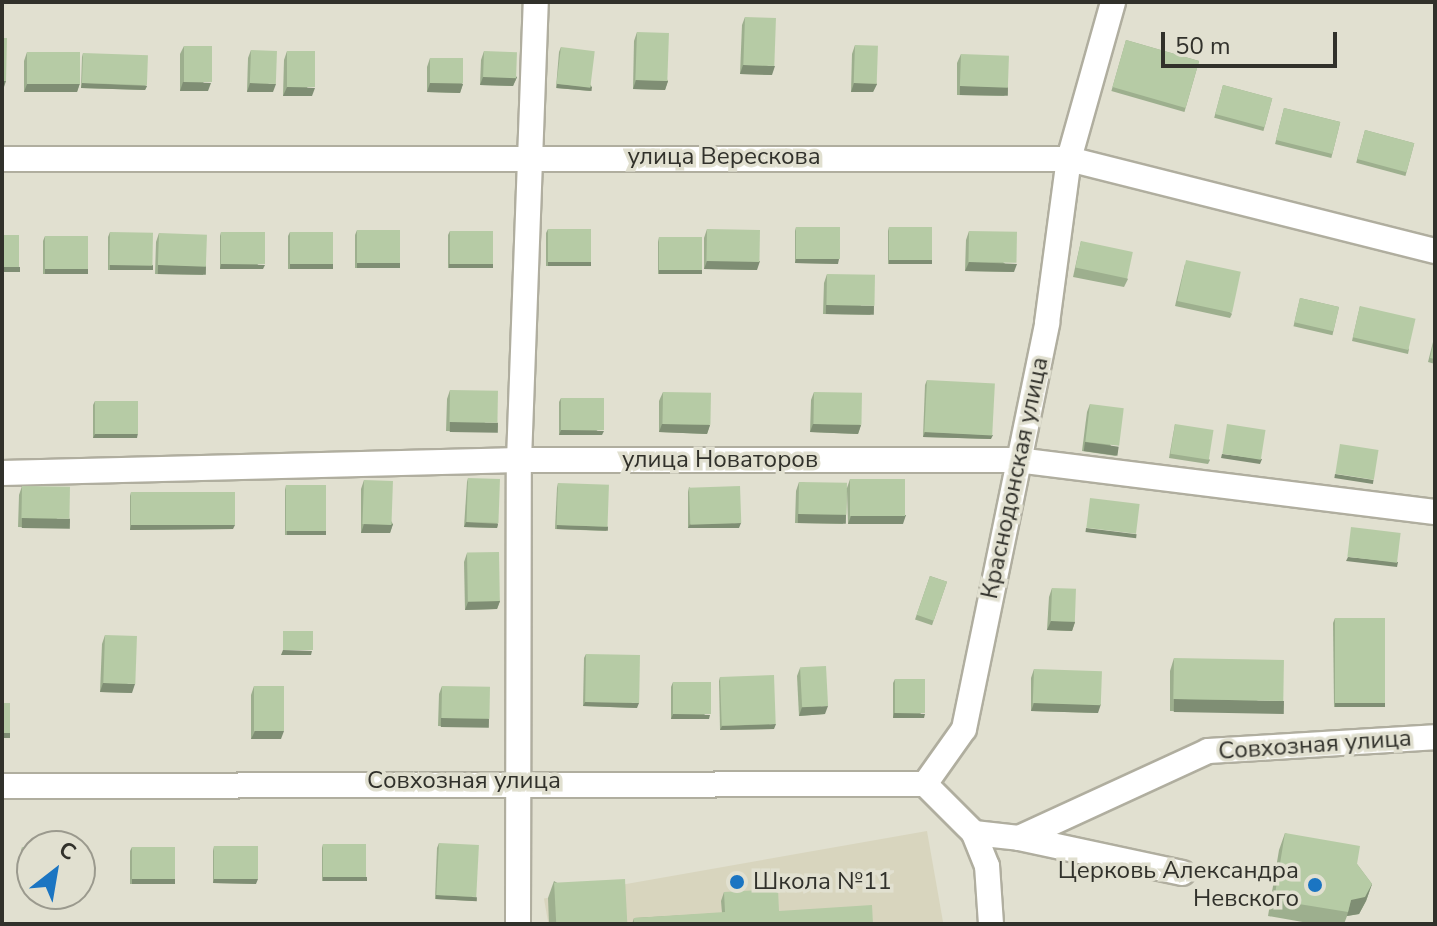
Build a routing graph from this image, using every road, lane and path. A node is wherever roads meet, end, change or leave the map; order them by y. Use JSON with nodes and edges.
{"nodes":[{"id":1,"x":536,"y":2,"type":"edge"},
{"id":2,"x":1113,"y":2,"type":"edge"},
{"id":3,"x":526,"y":155,"type":"junction"},
{"id":4,"x":2,"y":159,"type":"edge"},
{"id":5,"x":1069,"y":159,"type":"junction"},
{"id":6,"x":1435,"y":251,"type":"edge"},
{"id":7,"x":519,"y":460,"type":"junction"},
{"id":8,"x":1017,"y":460,"type":"junction"},
{"id":9,"x":2,"y":473,"type":"edge"},
{"id":10,"x":1435,"y":512,"type":"edge"},
{"id":11,"x":1435,"y":737,"type":"edge"},
{"id":12,"x":513,"y":780,"type":"junction"},
{"id":13,"x":925,"y":784,"type":"junction"},
{"id":14,"x":2,"y":786,"type":"edge"},
{"id":15,"x":974,"y":833,"type":"junction"},
{"id":16,"x":1019,"y":838,"type":"junction"},
{"id":17,"x":1182,"y":873,"type":"dead end"},
{"id":18,"x":518,"y":924,"type":"edge"},
{"id":19,"x":991,"y":924,"type":"edge"}],
"edges":[{"from":1,"to":3,"type":"street"},
{"from":2,"to":5,"type":"street","name":"Краснодонская улица"},
{"from":3,"to":4,"type":"street","name":"улица Верескова"},
{"from":3,"to":5,"type":"street","name":"улица Верескова"},
{"from":3,"to":7,"type":"street"},
{"from":5,"to":6,"type":"street","name":"улица Верескова"},
{"from":5,"to":8,"type":"street","name":"Краснодонская улица"},
{"from":7,"to":8,"type":"street","name":"улица Новаторов"},
{"from":7,"to":9,"type":"street","name":"улица Новаторов"},
{"from":7,"to":12,"type":"street"},
{"from":8,"to":10,"type":"street","name":"улица Новаторов"},
{"from":8,"to":13,"type":"street","name":"Краснодонская улица"},
{"from":11,"to":16,"type":"street","name":"Совхозная улица"},
{"from":12,"to":13,"type":"street","name":"Совхозная улица"},
{"from":12,"to":14,"type":"street","name":"Совхозная улица"},
{"from":12,"to":18,"type":"street"},
{"from":13,"to":15,"type":"street"},
{"from":15,"to":16,"type":"street"},
{"from":15,"to":19,"type":"street"},
{"from":16,"to":17,"type":"street"}]}
